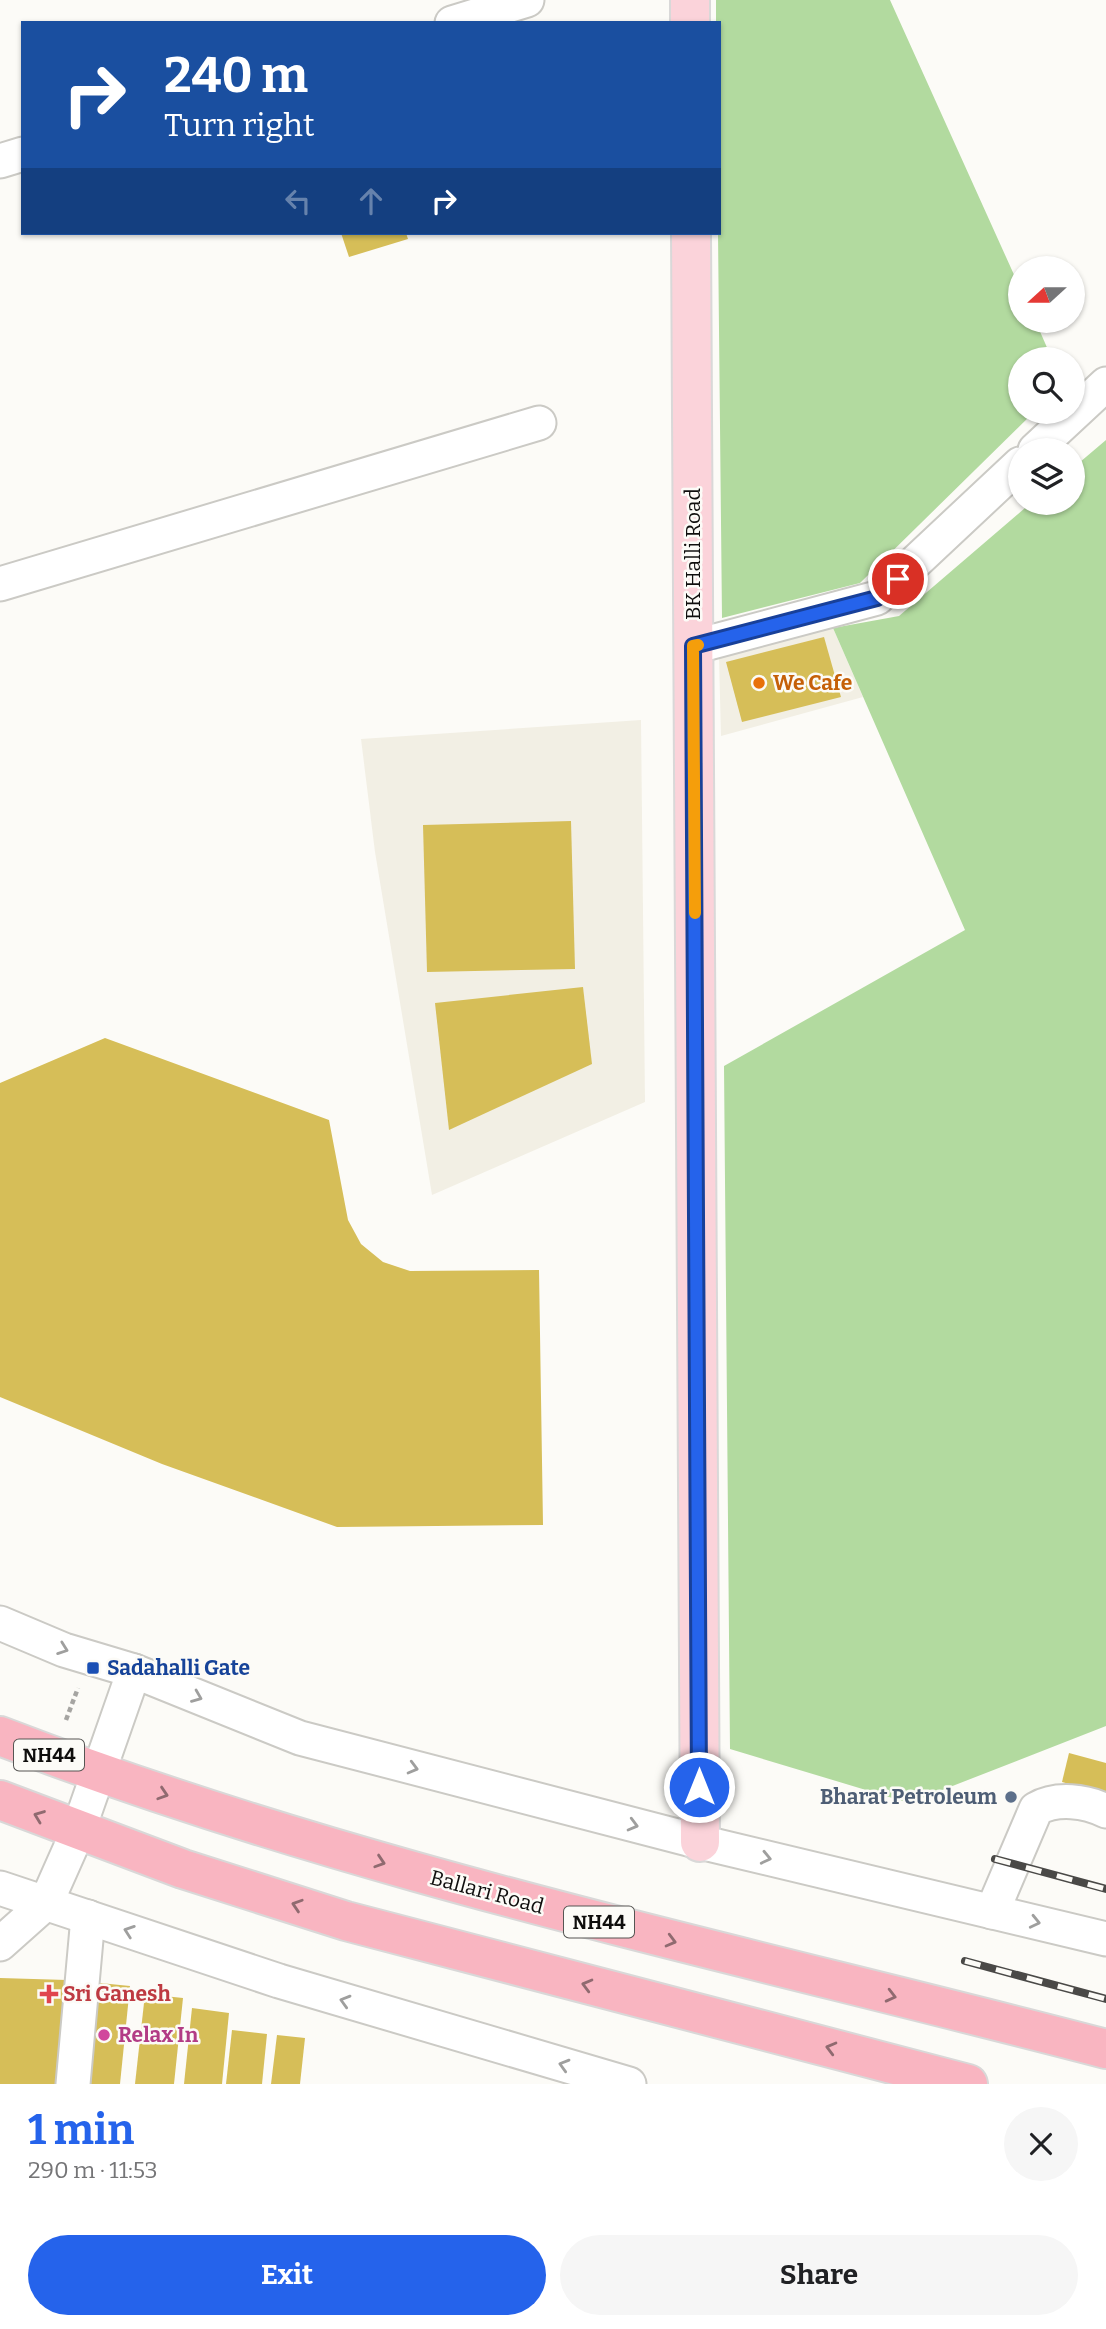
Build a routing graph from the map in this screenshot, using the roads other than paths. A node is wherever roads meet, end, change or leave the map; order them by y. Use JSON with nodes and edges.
{"nodes":[{"id":1,"x":527,"y":0,"type":"edge"},
{"id":2,"x":690,"y":0,"type":"edge"},
{"id":3,"x":459,"y":21,"type":"edge"},
{"id":4,"x":690,"y":21,"type":"edge"},
{"id":5,"x":21,"y":155,"type":"edge"},
{"id":6,"x":0,"y":161,"type":"edge"},
{"id":7,"x":691,"y":235,"type":"edge"},
{"id":8,"x":1106,"y":384,"type":"edge"},
{"id":9,"x":539,"y":423,"type":"dead end"},
{"id":10,"x":1048,"y":438,"type":"edge"},
{"id":11,"x":1008,"y":475,"type":"edge"},
{"id":12,"x":0,"y":583,"type":"edge"},
{"id":13,"x":693,"y":646,"type":"junction"},
{"id":14,"x":0,"y":1623,"type":"edge"},
{"id":15,"x":134,"y":1671,"type":"junction"},
{"id":16,"x":0,"y":1736,"type":"edge"},
{"id":17,"x":98,"y":1773,"type":"junction"},
{"id":18,"x":0,"y":1800,"type":"edge"},
{"id":19,"x":1106,"y":1811,"type":"edge"},
{"id":20,"x":78,"y":1831,"type":"junction"},
{"id":21,"x":700,"y":1842,"type":"junction"},
{"id":22,"x":0,"y":1888,"type":"edge"},
{"id":23,"x":46,"y":1903,"type":"junction"},
{"id":24,"x":992,"y":1912,"type":"junction"},
{"id":25,"x":88,"y":1917,"type":"junction"},
{"id":26,"x":1106,"y":1939,"type":"edge"},
{"id":27,"x":0,"y":1944,"type":"edge"},
{"id":28,"x":1106,"y":2049,"type":"edge"},
{"id":29,"x":73,"y":2084,"type":"edge"},
{"id":30,"x":629,"y":2084,"type":"edge"},
{"id":31,"x":968,"y":2084,"type":"edge"}],
"edges":[{"from":1,"to":3,"type":"street"},
{"from":2,"to":4,"type":"main road"},
{"from":5,"to":6,"type":"street"},
{"from":7,"to":13,"type":"main road","name":"BK Halli Road"},
{"from":8,"to":10,"type":"street"},
{"from":9,"to":12,"type":"street"},
{"from":11,"to":13,"type":"street"},
{"from":13,"to":21,"type":"main road","name":"BK Halli Road"},
{"from":14,"to":15,"type":"street","one_way":true},
{"from":15,"to":17,"type":"street"},
{"from":15,"to":21,"type":"street","one_way":true},
{"from":16,"to":17,"type":"highway","name":"Ballari Road","number":"NH44"},
{"from":17,"to":20,"type":"street"},
{"from":17,"to":28,"type":"highway","name":"Ballari Road","number":"NH44","one_way":true},
{"from":20,"to":18,"type":"highway","one_way":true},
{"from":19,"to":24,"type":"street"},
{"from":20,"to":23,"type":"street"},
{"from":31,"to":20,"type":"highway","one_way":true},
{"from":21,"to":24,"type":"street","one_way":true},
{"from":22,"to":23,"type":"street"},
{"from":23,"to":25,"type":"street"},
{"from":23,"to":27,"type":"street"},
{"from":24,"to":26,"type":"street","one_way":true},
{"from":25,"to":29,"type":"street"},
{"from":30,"to":25,"type":"street","one_way":true}]}
